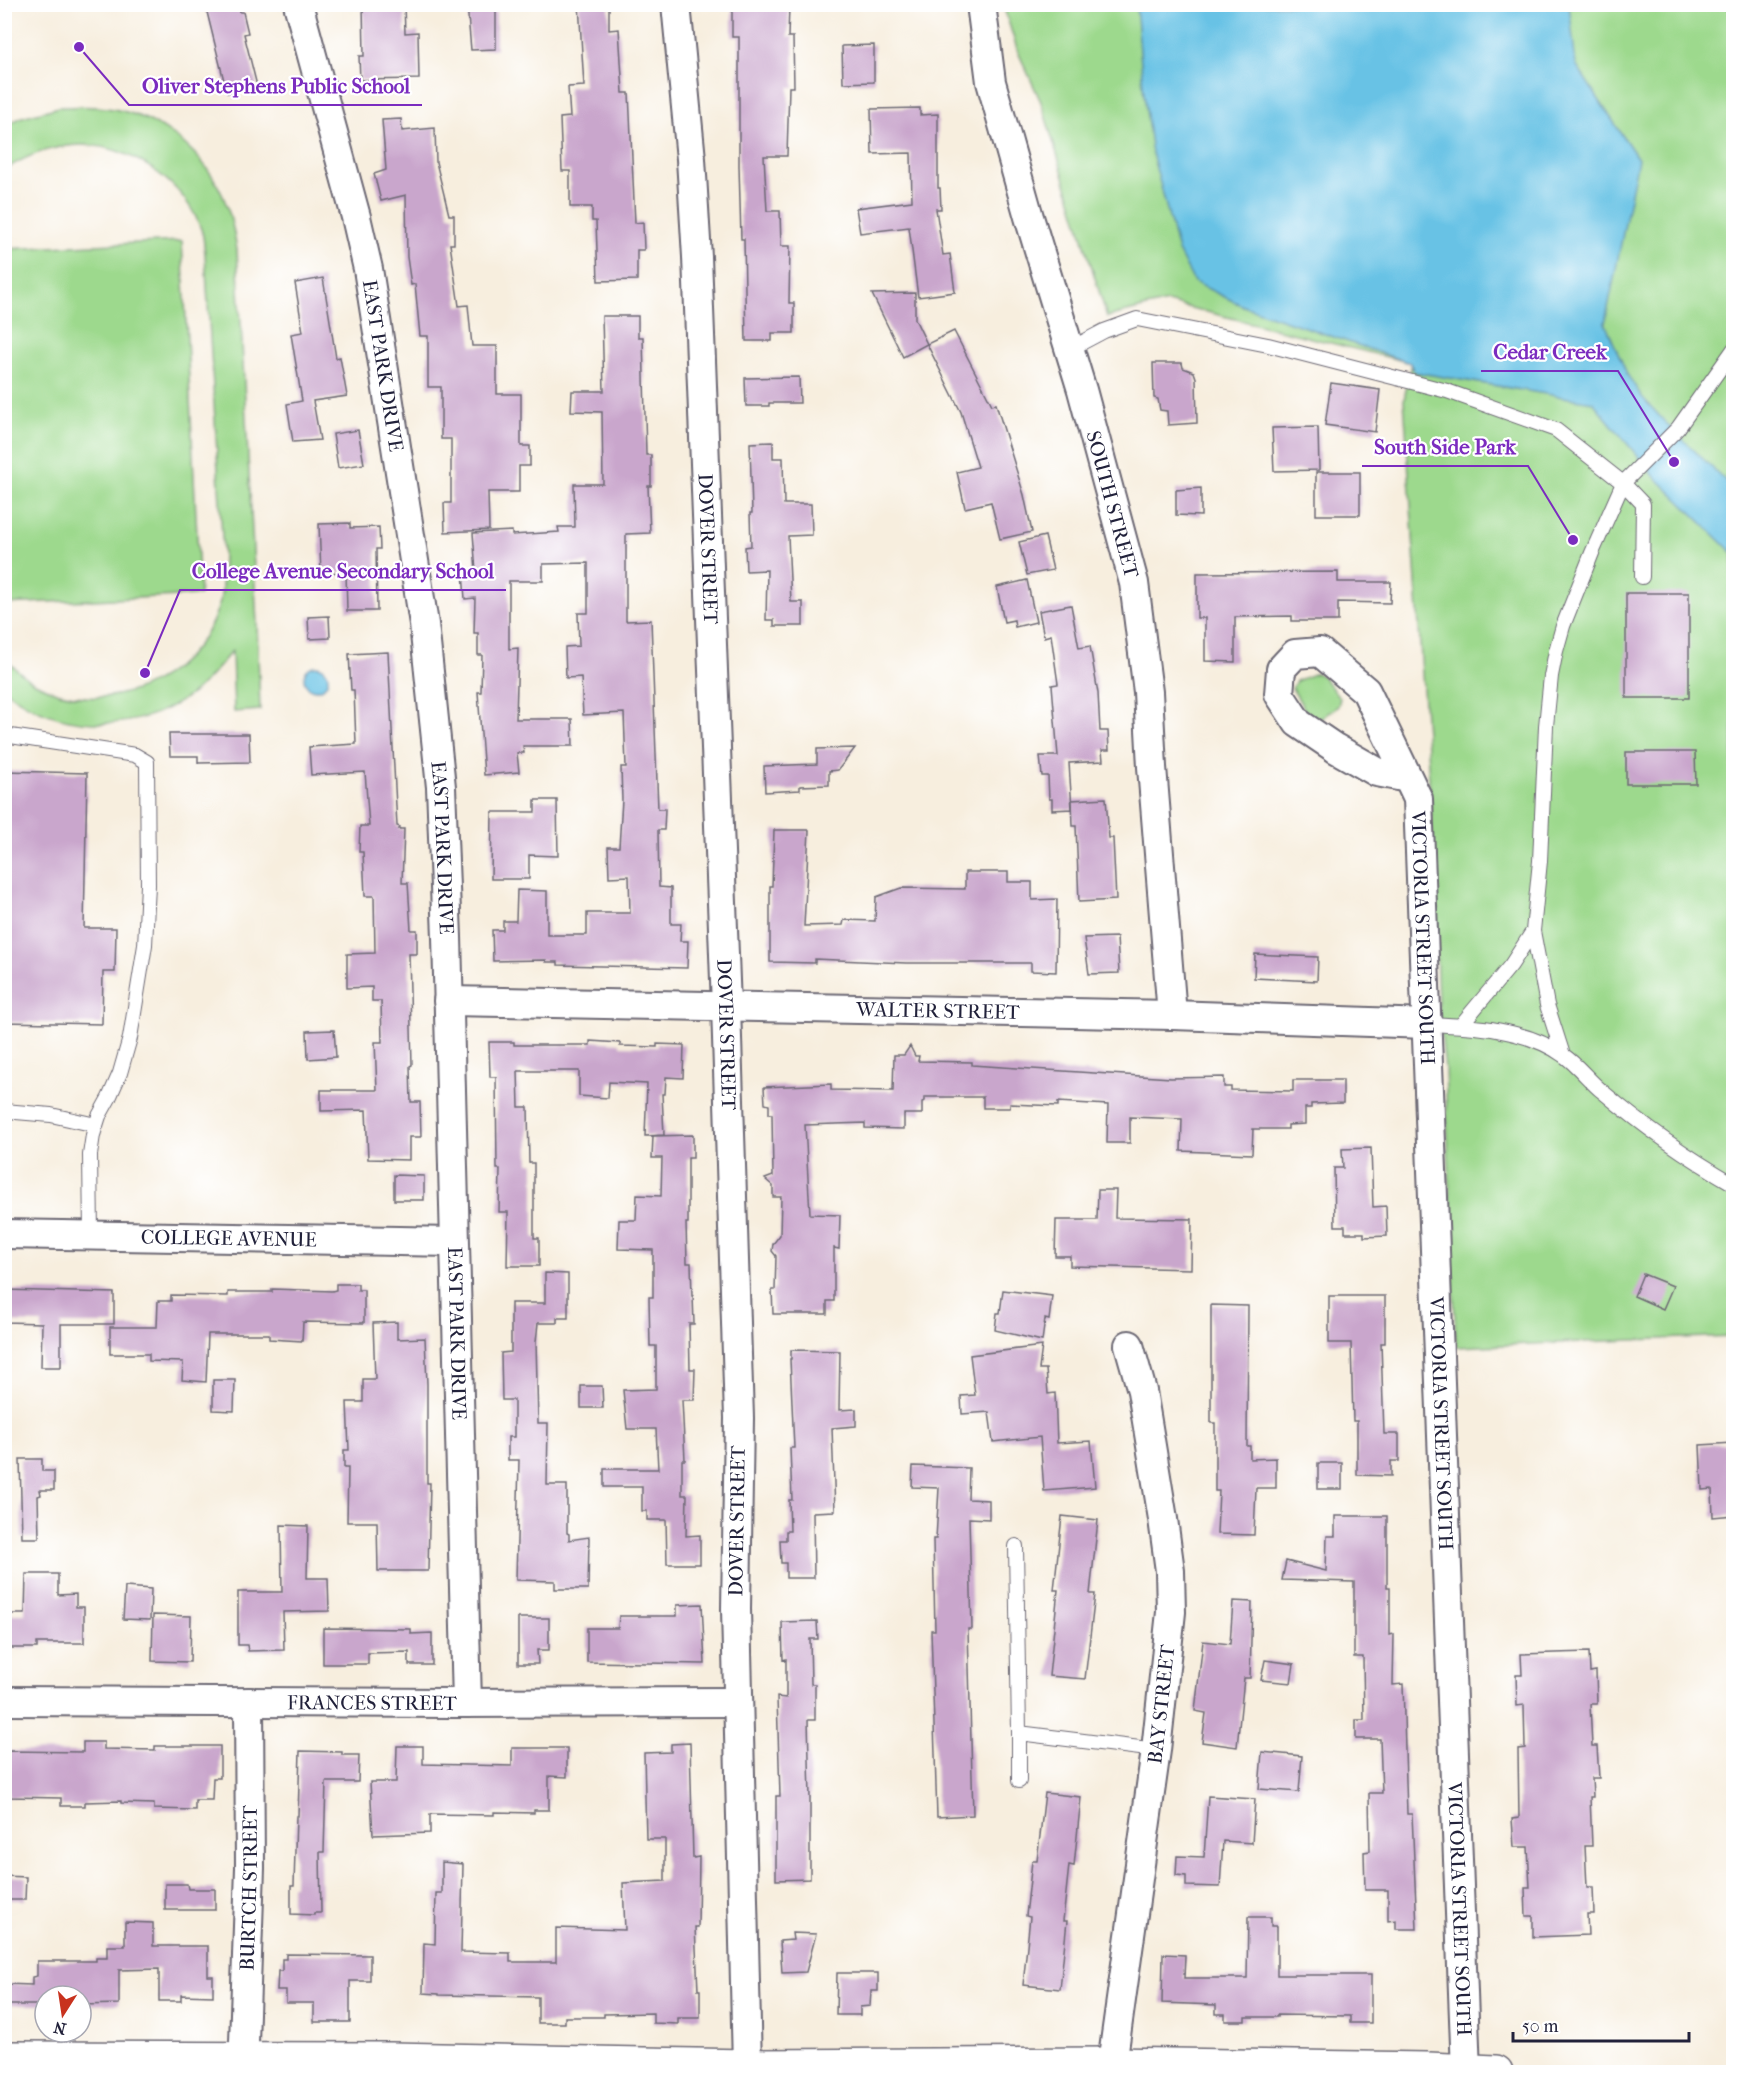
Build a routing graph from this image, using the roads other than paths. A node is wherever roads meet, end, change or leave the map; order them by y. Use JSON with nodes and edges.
{"nodes":[{"id":1,"x":298,"y":4,"type":"edge"},
{"id":2,"x":676,"y":4,"type":"edge"},
{"id":3,"x":981,"y":4,"type":"edge"},
{"id":4,"x":1731,"y":4,"type":"edge"},
{"id":5,"x":1734,"y":11,"type":"edge"},
{"id":6,"x":1070,"y":349,"type":"junction"},
{"id":7,"x":1734,"y":349,"type":"edge"},
{"id":8,"x":1623,"y":483,"type":"junction"},
{"id":9,"x":1642,"y":577,"type":"dead end"},
{"id":10,"x":4,"y":735,"type":"edge"},
{"id":11,"x":1408,"y":778,"type":"junction"},
{"id":12,"x":1533,"y":931,"type":"junction"},
{"id":13,"x":448,"y":1001,"type":"junction"},
{"id":14,"x":726,"y":1006,"type":"junction"},
{"id":15,"x":1172,"y":1015,"type":"junction"},
{"id":16,"x":1427,"y":1024,"type":"junction"},
{"id":17,"x":1461,"y":1025,"type":"junction"},
{"id":18,"x":1563,"y":1055,"type":"junction"},
{"id":19,"x":7,"y":1111,"type":"edge"},
{"id":20,"x":96,"y":1125,"type":"junction"},
{"id":21,"x":1734,"y":1184,"type":"edge"},
{"id":22,"x":4,"y":1234,"type":"edge"},
{"id":23,"x":91,"y":1235,"type":"junction"},
{"id":24,"x":454,"y":1242,"type":"junction"},
{"id":25,"x":1129,"y":1345,"type":"dead end"},
{"id":26,"x":1016,"y":1546,"type":"dead end"},
{"id":27,"x":4,"y":1701,"type":"edge"},
{"id":28,"x":249,"y":1702,"type":"junction"},
{"id":29,"x":738,"y":1702,"type":"junction"},
{"id":30,"x":468,"y":1703,"type":"junction"},
{"id":31,"x":1018,"y":1733,"type":"junction"},
{"id":32,"x":1156,"y":1750,"type":"junction"},
{"id":33,"x":1019,"y":1781,"type":"dead end"},
{"id":34,"x":4,"y":2058,"type":"edge"},
{"id":35,"x":243,"y":2065,"type":"edge"},
{"id":36,"x":747,"y":2066,"type":"junction"},
{"id":37,"x":1112,"y":2068,"type":"edge"},
{"id":38,"x":1476,"y":2072,"type":"edge"}],
"edges":[{"from":1,"to":13,"type":"street","name":"EAST PARK DRIVE"},
{"from":2,"to":14,"type":"street","name":"DOVER STREET"},
{"from":3,"to":6,"type":"street","name":"SOUTH STREET"},
{"from":4,"to":5,"type":"lane"},
{"from":6,"to":8,"type":"lane"},
{"from":6,"to":15,"type":"street","name":"SOUTH STREET"},
{"from":7,"to":8,"type":"lane"},
{"from":8,"to":9,"type":"lane"},
{"from":8,"to":12,"type":"lane"},
{"from":10,"to":20,"type":"lane"},
{"from":11,"to":11,"type":"street","name":"VICTORIA STREET SOUTH"},
{"from":11,"to":16,"type":"street","name":"VICTORIA STREET SOUTH"},
{"from":12,"to":17,"type":"lane"},
{"from":12,"to":18,"type":"lane"},
{"from":13,"to":14,"type":"street","name":"WALTER STREET"},
{"from":13,"to":24,"type":"street","name":"EAST PARK DRIVE"},
{"from":14,"to":15,"type":"street","name":"WALTER STREET"},
{"from":14,"to":29,"type":"street","name":"DOVER STREET"},
{"from":15,"to":16,"type":"street","name":"WALTER STREET"},
{"from":16,"to":17,"type":"lane"},
{"from":16,"to":38,"type":"street","name":"VICTORIA STREET SOUTH"},
{"from":17,"to":18,"type":"lane"},
{"from":18,"to":21,"type":"lane"},
{"from":19,"to":20,"type":"lane"},
{"from":20,"to":23,"type":"lane"},
{"from":22,"to":23,"type":"street","name":"COLLEGE AVENUE"},
{"from":23,"to":24,"type":"street","name":"COLLEGE AVENUE"},
{"from":24,"to":30,"type":"street","name":"EAST PARK DRIVE"},
{"from":25,"to":32,"type":"street","name":"BAY STREET"},
{"from":26,"to":31,"type":"lane"},
{"from":27,"to":28,"type":"street","name":"FRANCES STREET"},
{"from":28,"to":30,"type":"street","name":"FRANCES STREET"},
{"from":28,"to":35,"type":"street","name":"BURTCH STREET"},
{"from":29,"to":30,"type":"street","name":"FRANCES STREET"},
{"from":29,"to":36,"type":"street","name":"DOVER STREET"},
{"from":31,"to":32,"type":"lane"},
{"from":31,"to":33,"type":"lane"},
{"from":32,"to":37,"type":"street","name":"BAY STREET"},
{"from":34,"to":35,"type":"main road"},
{"from":35,"to":36,"type":"main road"},
{"from":36,"to":37,"type":"main road"},
{"from":37,"to":38,"type":"main road"}]}
